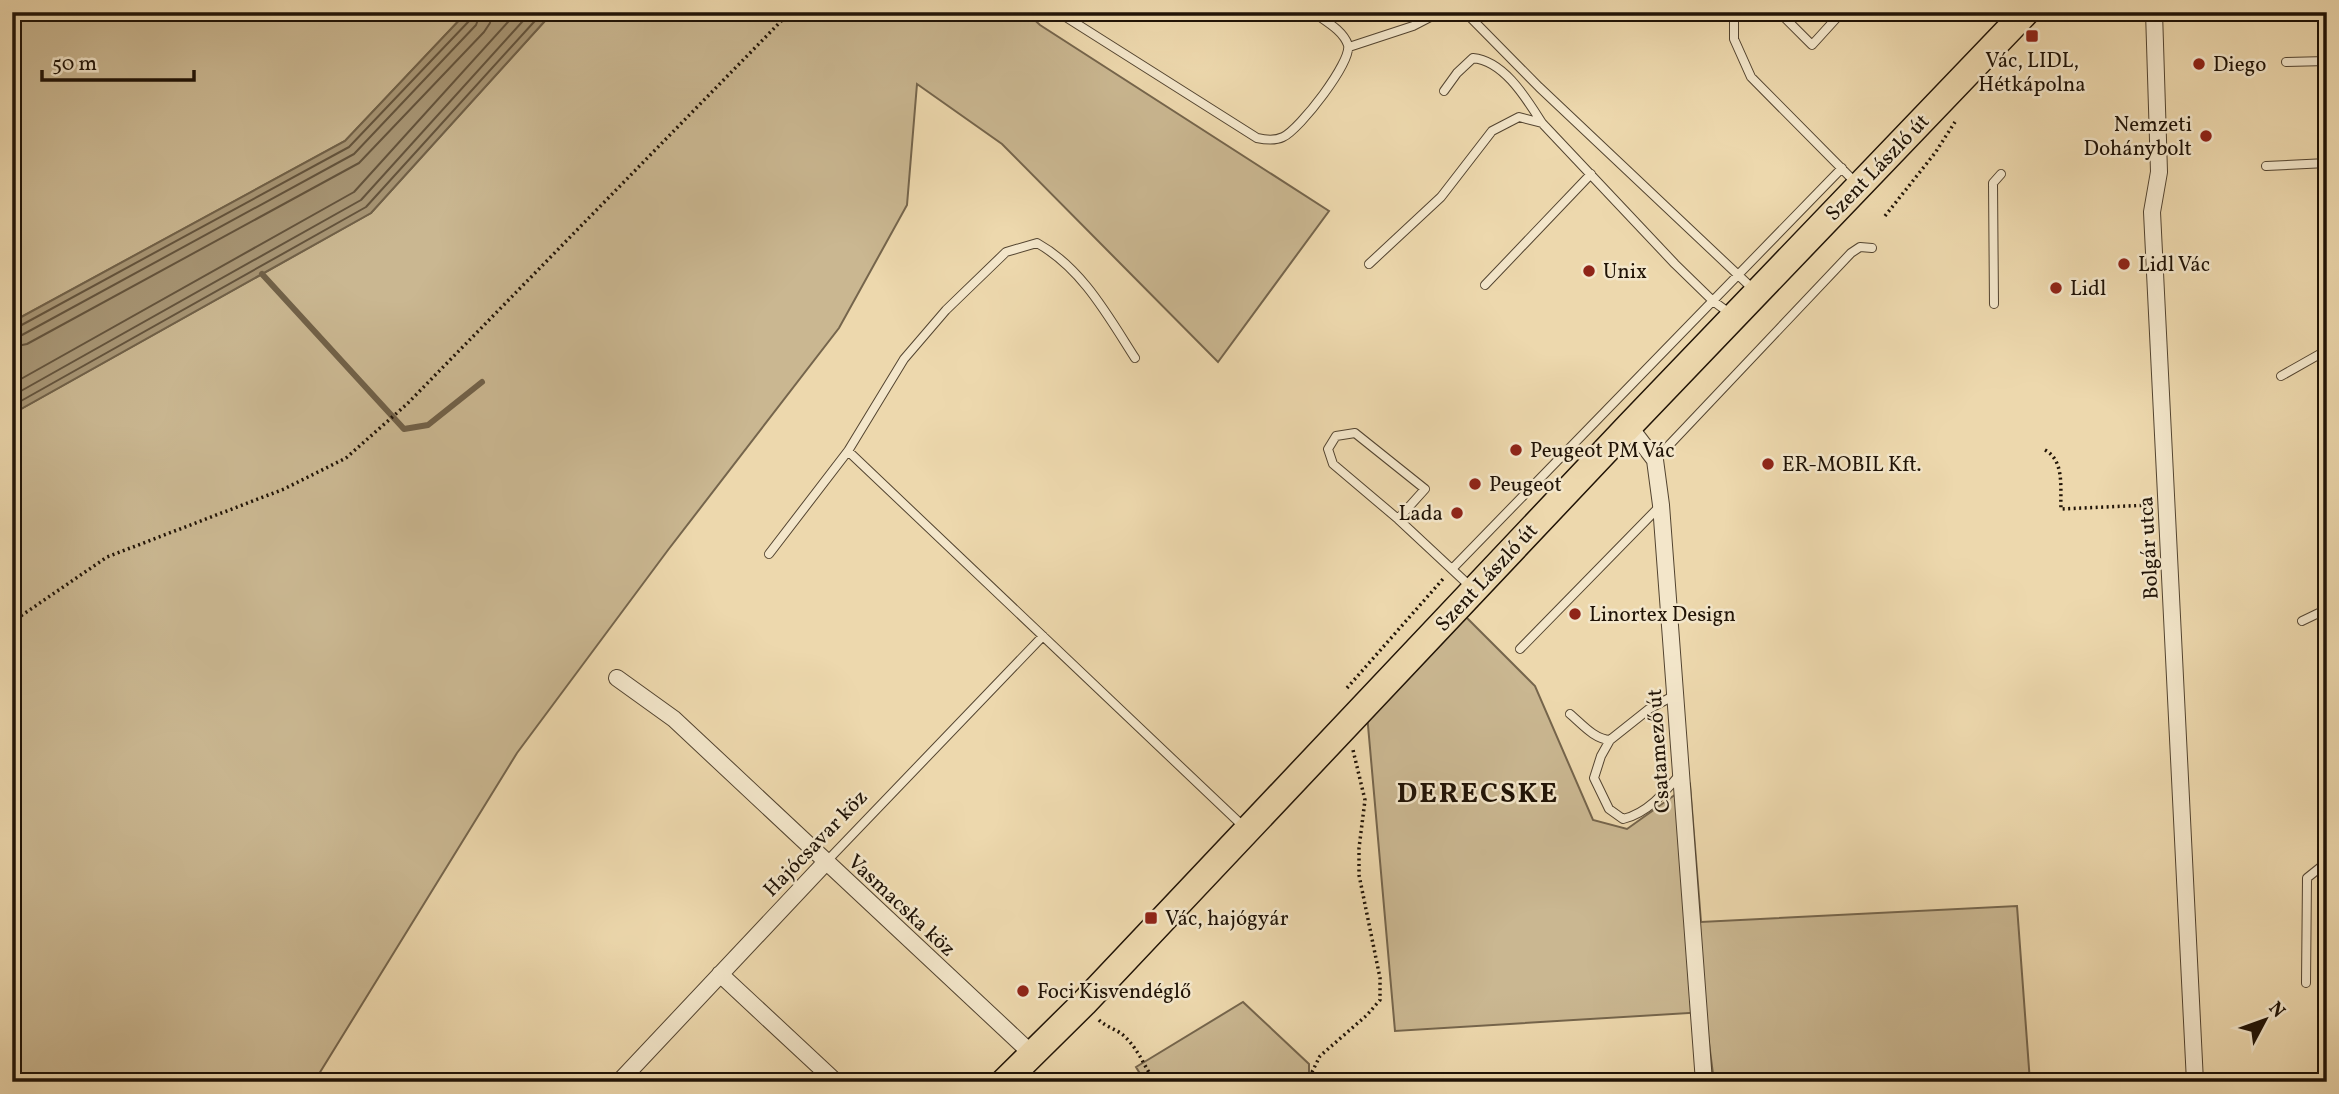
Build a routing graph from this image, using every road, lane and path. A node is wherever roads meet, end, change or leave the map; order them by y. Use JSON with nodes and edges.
{"nodes":[{"id":1,"x":790,"y":12,"type":"edge"},
{"id":2,"x":1058,"y":12,"type":"edge"},
{"id":3,"x":1312,"y":12,"type":"edge"},
{"id":4,"x":1440,"y":12,"type":"edge"},
{"id":5,"x":1465,"y":12,"type":"edge"},
{"id":6,"x":1734,"y":12,"type":"edge"},
{"id":7,"x":1779,"y":12,"type":"edge"},
{"id":8,"x":1842,"y":12,"type":"edge"},
{"id":9,"x":2026,"y":12,"type":"edge"},
{"id":10,"x":2154,"y":12,"type":"edge"},
{"id":11,"x":1349,"y":47,"type":"junction"},
{"id":12,"x":2327,"y":61,"type":"edge"},
{"id":13,"x":2286,"y":62,"type":"dead end"},
{"id":14,"x":1444,"y":91,"type":"dead end"},
{"id":15,"x":1959,"y":115,"type":"dead end"},
{"id":16,"x":1542,"y":123,"type":"junction"},
{"id":17,"x":2327,"y":163,"type":"edge"},
{"id":18,"x":2266,"y":166,"type":"dead end"},
{"id":19,"x":1591,"y":174,"type":"junction"},
{"id":20,"x":2001,"y":174,"type":"dead end"},
{"id":21,"x":1851,"y":177,"type":"junction"},
{"id":22,"x":1885,"y":216,"type":"dead end"},
{"id":23,"x":1872,"y":248,"type":"dead end"},
{"id":24,"x":1368,"y":264,"type":"dead end"},
{"id":25,"x":1748,"y":284,"type":"junction"},
{"id":26,"x":1485,"y":285,"type":"dead end"},
{"id":27,"x":1994,"y":304,"type":"dead end"},
{"id":28,"x":1723,"y":309,"type":"junction"},
{"id":29,"x":2327,"y":350,"type":"edge"},
{"id":30,"x":1135,"y":358,"type":"dead end"},
{"id":31,"x":2281,"y":376,"type":"dead end"},
{"id":32,"x":1629,"y":426,"type":"junction"},
{"id":33,"x":2045,"y":450,"type":"dead end"},
{"id":34,"x":848,"y":451,"type":"junction"},
{"id":35,"x":1655,"y":460,"type":"junction"},
{"id":36,"x":2166,"y":504,"type":"junction"},
{"id":37,"x":1661,"y":505,"type":"junction"},
{"id":38,"x":1398,"y":519,"type":"junction"},
{"id":39,"x":769,"y":554,"type":"dead end"},
{"id":40,"x":1452,"y":569,"type":"junction"},
{"id":41,"x":1474,"y":590,"type":"junction"},
{"id":42,"x":2327,"y":609,"type":"edge"},
{"id":43,"x":2302,"y":621,"type":"dead end"},
{"id":44,"x":12,"y":622,"type":"edge"},
{"id":45,"x":1043,"y":635,"type":"junction"},
{"id":46,"x":1520,"y":649,"type":"dead end"},
{"id":47,"x":617,"y":678,"type":"dead end"},
{"id":48,"x":1342,"y":693,"type":"dead end"},
{"id":49,"x":1675,"y":695,"type":"junction"},
{"id":50,"x":1570,"y":714,"type":"dead end"},
{"id":51,"x":1345,"y":726,"type":"junction"},
{"id":52,"x":1610,"y":740,"type":"junction"},
{"id":53,"x":1681,"y":772,"type":"junction"},
{"id":54,"x":1247,"y":830,"type":"junction"},
{"id":55,"x":826,"y":862,"type":"junction"},
{"id":56,"x":2327,"y":862,"type":"edge"},
{"id":57,"x":720,"y":974,"type":"junction"},
{"id":58,"x":2306,"y":983,"type":"dead end"},
{"id":59,"x":1098,"y":1019,"type":"dead end"},
{"id":60,"x":1031,"y":1054,"type":"junction"},
{"id":61,"x":619,"y":1082,"type":"edge"},
{"id":62,"x":836,"y":1082,"type":"edge"},
{"id":63,"x":1004,"y":1082,"type":"edge"},
{"id":64,"x":1155,"y":1082,"type":"edge"},
{"id":65,"x":1307,"y":1082,"type":"edge"},
{"id":66,"x":1704,"y":1082,"type":"edge"},
{"id":67,"x":2195,"y":1082,"type":"edge"}],
"edges":[{"from":1,"to":44,"type":"path"},
{"from":2,"to":11,"type":"lane"},
{"from":3,"to":11,"type":"lane"},
{"from":4,"to":11,"type":"lane"},
{"from":5,"to":25,"type":"lane"},
{"from":6,"to":21,"type":"lane"},
{"from":7,"to":8,"type":"lane"},
{"from":9,"to":21,"type":"main road","name":"Szent László út"},
{"from":10,"to":36,"type":"street","name":"Bolgár utca"},
{"from":12,"to":13,"type":"lane"},
{"from":14,"to":16,"type":"lane"},
{"from":15,"to":22,"type":"path"},
{"from":16,"to":19,"type":"lane"},
{"from":16,"to":24,"type":"lane"},
{"from":17,"to":18,"type":"lane"},
{"from":19,"to":26,"type":"lane"},
{"from":19,"to":28,"type":"lane"},
{"from":20,"to":27,"type":"lane"},
{"from":21,"to":25,"type":"main road","name":"Szent László út"},
{"from":23,"to":35,"type":"lane"},
{"from":25,"to":28,"type":"main road","name":"Szent László út"},
{"from":28,"to":32,"type":"main road","name":"Szent László út"},
{"from":28,"to":40,"type":"lane"},
{"from":29,"to":31,"type":"lane"},
{"from":30,"to":34,"type":"lane"},
{"from":32,"to":35,"type":"street","name":"Csatamező út"},
{"from":32,"to":41,"type":"main road","name":"Szent László út"},
{"from":33,"to":36,"type":"path"},
{"from":34,"to":39,"type":"lane"},
{"from":34,"to":45,"type":"lane"},
{"from":35,"to":37,"type":"street","name":"Csatamező út"},
{"from":36,"to":67,"type":"street","name":"Bolgár utca"},
{"from":37,"to":46,"type":"lane"},
{"from":37,"to":49,"type":"street","name":"Csatamező út"},
{"from":38,"to":38,"type":"lane"},
{"from":38,"to":40,"type":"lane"},
{"from":40,"to":41,"type":"lane"},
{"from":40,"to":48,"type":"path"},
{"from":41,"to":51,"type":"main road","name":"Szent László út"},
{"from":42,"to":43,"type":"lane"},
{"from":45,"to":54,"type":"lane"},
{"from":45,"to":55,"type":"lane","name":"Hajócsavar köz"},
{"from":47,"to":55,"type":"street","name":"Vasmacska köz"},
{"from":49,"to":52,"type":"lane"},
{"from":49,"to":53,"type":"street","name":"Csatamező út"},
{"from":50,"to":52,"type":"lane"},
{"from":51,"to":54,"type":"main road","name":"Szent László út"},
{"from":51,"to":65,"type":"path"},
{"from":52,"to":53,"type":"lane"},
{"from":53,"to":66,"type":"street","name":"Csatamező út"},
{"from":54,"to":60,"type":"main road","name":"Szent László út"},
{"from":55,"to":57,"type":"street","name":"Hajócsavar köz"},
{"from":55,"to":60,"type":"street","name":"Vasmacska köz"},
{"from":56,"to":58,"type":"lane"},
{"from":57,"to":61,"type":"street","name":"Hajócsavar köz"},
{"from":57,"to":62,"type":"street"},
{"from":59,"to":64,"type":"path"},
{"from":60,"to":63,"type":"main road","name":"Szent László út"}]}
